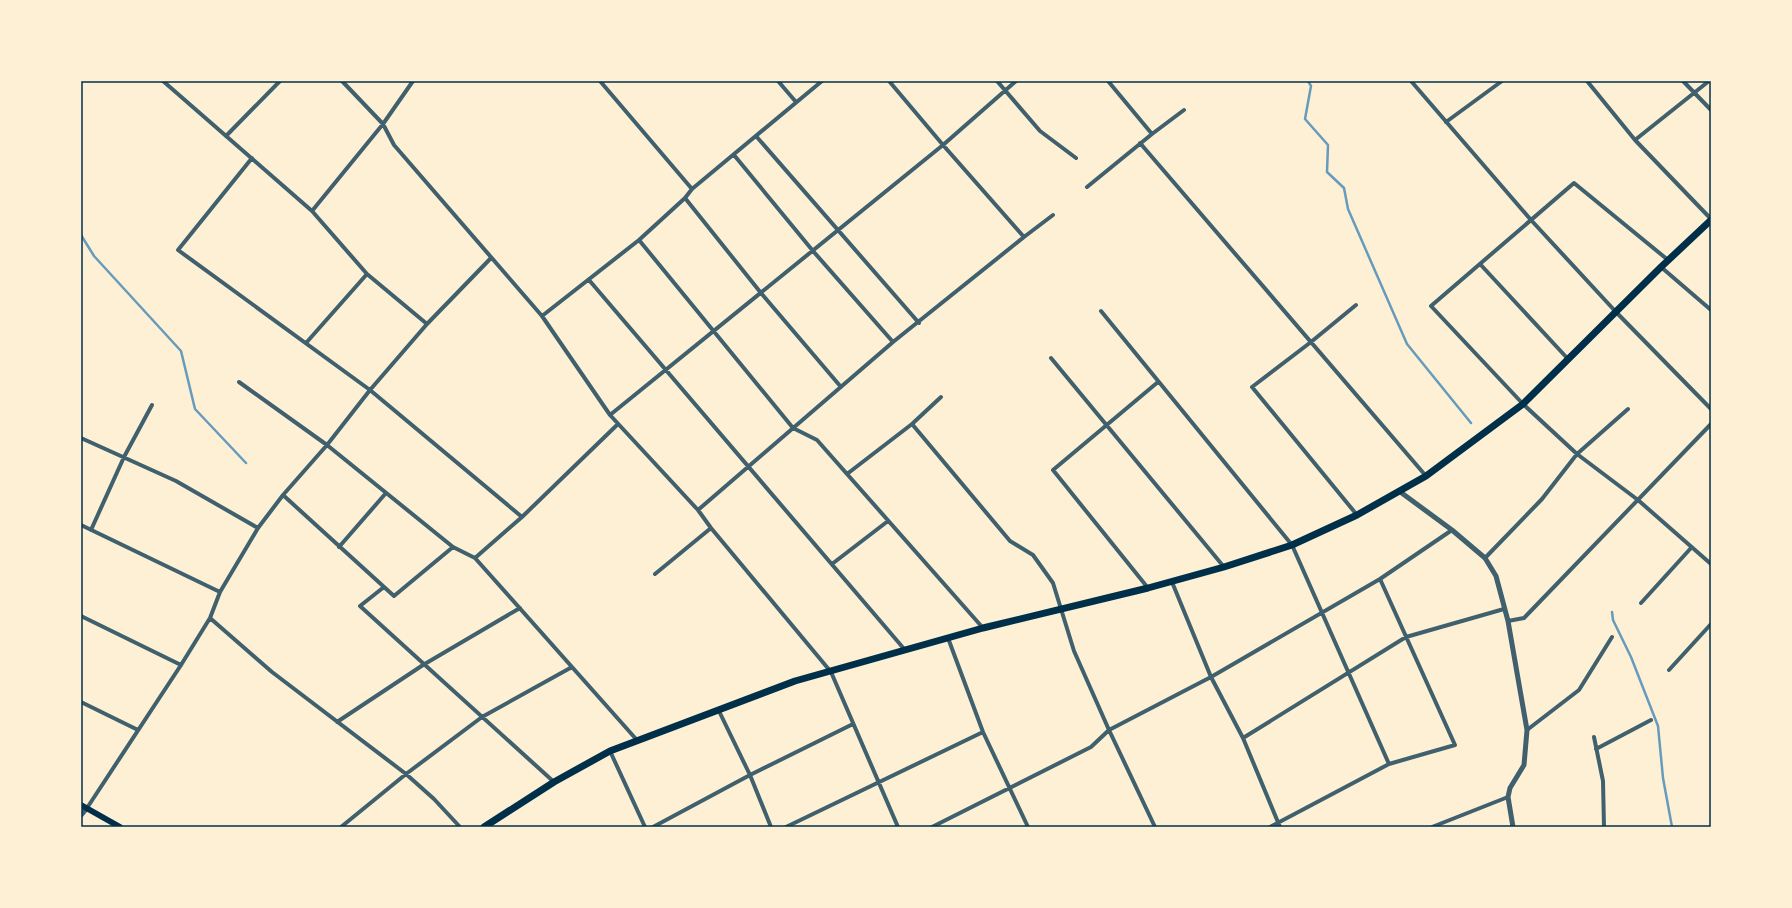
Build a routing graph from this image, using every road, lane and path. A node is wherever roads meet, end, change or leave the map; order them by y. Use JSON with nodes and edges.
{"nodes":[{"id":1,"x":163,"y":81,"type":"edge"},
{"id":2,"x":280,"y":81,"type":"edge"},
{"id":3,"x":342,"y":81,"type":"edge"},
{"id":4,"x":413,"y":81,"type":"edge"},
{"id":5,"x":600,"y":81,"type":"edge"},
{"id":6,"x":778,"y":81,"type":"edge"},
{"id":7,"x":822,"y":81,"type":"edge"},
{"id":8,"x":889,"y":81,"type":"edge"},
{"id":9,"x":997,"y":81,"type":"edge"},
{"id":10,"x":1016,"y":81,"type":"edge"},
{"id":11,"x":1108,"y":81,"type":"edge"},
{"id":12,"x":1411,"y":81,"type":"edge"},
{"id":13,"x":1502,"y":81,"type":"edge"},
{"id":14,"x":1587,"y":81,"type":"edge"},
{"id":15,"x":1683,"y":81,"type":"edge"},
{"id":16,"x":1708,"y":81,"type":"edge"},
{"id":17,"x":1005,"y":90,"type":"junction"},
{"id":18,"x":1693,"y":92,"type":"junction"},
{"id":19,"x":796,"y":102,"type":"junction"},
{"id":20,"x":1184,"y":110,"type":"dead end"},
{"id":21,"x":1711,"y":110,"type":"edge"},
{"id":22,"x":1446,"y":122,"type":"junction"},
{"id":23,"x":383,"y":124,"type":"junction"},
{"id":24,"x":1152,"y":134,"type":"junction"},
{"id":25,"x":226,"y":136,"type":"junction"},
{"id":26,"x":756,"y":136,"type":"junction"},
{"id":27,"x":1635,"y":140,"type":"junction"},
{"id":28,"x":1140,"y":143,"type":"junction"},
{"id":29,"x":943,"y":145,"type":"junction"},
{"id":30,"x":734,"y":155,"type":"junction"},
{"id":31,"x":252,"y":158,"type":"junction"},
{"id":32,"x":1076,"y":158,"type":"dead end"},
{"id":33,"x":1087,"y":187,"type":"dead end"},
{"id":34,"x":692,"y":189,"type":"junction"},
{"id":35,"x":685,"y":198,"type":"junction"},
{"id":36,"x":312,"y":211,"type":"junction"},
{"id":37,"x":1053,"y":215,"type":"dead end"},
{"id":38,"x":1530,"y":220,"type":"junction"},
{"id":39,"x":1711,"y":220,"type":"edge"},
{"id":40,"x":839,"y":230,"type":"junction"},
{"id":41,"x":1024,"y":237,"type":"junction"},
{"id":42,"x":639,"y":240,"type":"junction"},
{"id":43,"x":813,"y":251,"type":"junction"},
{"id":44,"x":491,"y":258,"type":"junction"},
{"id":45,"x":1668,"y":260,"type":"junction"},
{"id":46,"x":1480,"y":264,"type":"junction"},
{"id":47,"x":1660,"y":267,"type":"junction"},
{"id":48,"x":366,"y":274,"type":"junction"},
{"id":49,"x":589,"y":280,"type":"junction"},
{"id":50,"x":761,"y":293,"type":"junction"},
{"id":51,"x":1356,"y":305,"type":"dead end"},
{"id":52,"x":1711,"y":310,"type":"edge"},
{"id":53,"x":1101,"y":311,"type":"dead end"},
{"id":54,"x":1616,"y":312,"type":"junction"},
{"id":55,"x":542,"y":316,"type":"junction"},
{"id":56,"x":918,"y":322,"type":"junction"},
{"id":57,"x":426,"y":324,"type":"junction"},
{"id":58,"x":713,"y":331,"type":"junction"},
{"id":59,"x":893,"y":342,"type":"junction"},
{"id":60,"x":1311,"y":342,"type":"junction"},
{"id":61,"x":306,"y":343,"type":"junction"},
{"id":62,"x":1051,"y":358,"type":"dead end"},
{"id":63,"x":1568,"y":359,"type":"junction"},
{"id":64,"x":666,"y":369,"type":"junction"},
{"id":65,"x":239,"y":382,"type":"dead end"},
{"id":66,"x":1158,"y":382,"type":"junction"},
{"id":67,"x":841,"y":387,"type":"junction"},
{"id":68,"x":370,"y":390,"type":"junction"},
{"id":69,"x":941,"y":397,"type":"dead end"},
{"id":70,"x":152,"y":404,"type":"dead end"},
{"id":71,"x":1523,"y":404,"type":"junction"},
{"id":72,"x":1628,"y":409,"type":"dead end"},
{"id":73,"x":1711,"y":409,"type":"edge"},
{"id":74,"x":610,"y":415,"type":"junction"},
{"id":75,"x":618,"y":424,"type":"junction"},
{"id":76,"x":912,"y":424,"type":"junction"},
{"id":77,"x":1711,"y":424,"type":"edge"},
{"id":78,"x":1106,"y":425,"type":"junction"},
{"id":79,"x":793,"y":428,"type":"junction"},
{"id":80,"x":81,"y":438,"type":"edge"},
{"id":81,"x":327,"y":445,"type":"junction"},
{"id":82,"x":1577,"y":454,"type":"junction"},
{"id":83,"x":124,"y":457,"type":"junction"},
{"id":84,"x":748,"y":466,"type":"junction"},
{"id":85,"x":847,"y":474,"type":"junction"},
{"id":86,"x":1426,"y":476,"type":"junction"},
{"id":87,"x":1399,"y":491,"type":"junction"},
{"id":88,"x":386,"y":493,"type":"junction"},
{"id":89,"x":283,"y":495,"type":"junction"},
{"id":90,"x":1638,"y":500,"type":"junction"},
{"id":91,"x":698,"y":510,"type":"junction"},
{"id":92,"x":1357,"y":515,"type":"junction"},
{"id":93,"x":522,"y":517,"type":"junction"},
{"id":94,"x":888,"y":521,"type":"junction"},
{"id":95,"x":81,"y":525,"type":"edge"},
{"id":96,"x":258,"y":528,"type":"junction"},
{"id":97,"x":711,"y":528,"type":"junction"},
{"id":98,"x":92,"y":530,"type":"junction"},
{"id":99,"x":1452,"y":530,"type":"junction"},
{"id":100,"x":1292,"y":545,"type":"junction"},
{"id":101,"x":339,"y":547,"type":"junction"},
{"id":102,"x":454,"y":547,"type":"junction"},
{"id":103,"x":1690,"y":548,"type":"junction"},
{"id":104,"x":475,"y":558,"type":"junction"},
{"id":105,"x":1485,"y":558,"type":"junction"},
{"id":106,"x":832,"y":564,"type":"junction"},
{"id":107,"x":1711,"y":564,"type":"edge"},
{"id":108,"x":1224,"y":567,"type":"junction"},
{"id":109,"x":655,"y":574,"type":"dead end"},
{"id":110,"x":1380,"y":579,"type":"junction"},
{"id":111,"x":1172,"y":582,"type":"junction"},
{"id":112,"x":384,"y":587,"type":"junction"},
{"id":113,"x":1148,"y":588,"type":"junction"},
{"id":114,"x":220,"y":592,"type":"junction"},
{"id":115,"x":1640,"y":603,"type":"dead end"},
{"id":116,"x":520,"y":608,"type":"junction"},
{"id":117,"x":1504,"y":609,"type":"junction"},
{"id":118,"x":1062,"y":610,"type":"junction"},
{"id":119,"x":1321,"y":612,"type":"junction"},
{"id":120,"x":81,"y":616,"type":"edge"},
{"id":121,"x":210,"y":618,"type":"junction"},
{"id":122,"x":1508,"y":621,"type":"junction"},
{"id":123,"x":1711,"y":624,"type":"edge"},
{"id":124,"x":983,"y":628,"type":"junction"},
{"id":125,"x":1406,"y":637,"type":"junction"},
{"id":126,"x":1612,"y":637,"type":"dead end"},
{"id":127,"x":948,"y":638,"type":"junction"},
{"id":128,"x":905,"y":650,"type":"junction"},
{"id":129,"x":181,"y":665,"type":"junction"},
{"id":130,"x":424,"y":666,"type":"junction"},
{"id":131,"x":572,"y":667,"type":"junction"},
{"id":132,"x":1670,"y":670,"type":"dead end"},
{"id":133,"x":831,"y":672,"type":"junction"},
{"id":134,"x":1348,"y":673,"type":"junction"},
{"id":135,"x":1211,"y":677,"type":"junction"},
{"id":136,"x":81,"y":702,"type":"edge"},
{"id":137,"x":718,"y":709,"type":"junction"},
{"id":138,"x":482,"y":717,"type":"junction"},
{"id":139,"x":1650,"y":720,"type":"dead end"},
{"id":140,"x":337,"y":722,"type":"junction"},
{"id":141,"x":853,"y":724,"type":"junction"},
{"id":142,"x":138,"y":730,"type":"junction"},
{"id":143,"x":1109,"y":730,"type":"junction"},
{"id":144,"x":1527,"y":730,"type":"junction"},
{"id":145,"x":983,"y":732,"type":"junction"},
{"id":146,"x":1594,"y":737,"type":"dead end"},
{"id":147,"x":1243,"y":738,"type":"junction"},
{"id":148,"x":636,"y":739,"type":"junction"},
{"id":149,"x":1596,"y":749,"type":"junction"},
{"id":150,"x":610,"y":751,"type":"junction"},
{"id":151,"x":1389,"y":764,"type":"junction"},
{"id":152,"x":406,"y":774,"type":"junction"},
{"id":153,"x":750,"y":775,"type":"junction"},
{"id":154,"x":554,"y":782,"type":"junction"},
{"id":155,"x":878,"y":782,"type":"junction"},
{"id":156,"x":1011,"y":788,"type":"junction"},
{"id":157,"x":1508,"y":797,"type":"junction"},
{"id":158,"x":84,"y":807,"type":"edge"},
{"id":159,"x":81,"y":815,"type":"edge"},
{"id":160,"x":1278,"y":822,"type":"junction"},
{"id":161,"x":120,"y":827,"type":"edge"},
{"id":162,"x":341,"y":827,"type":"edge"},
{"id":163,"x":460,"y":827,"type":"edge"},
{"id":164,"x":484,"y":827,"type":"edge"},
{"id":165,"x":645,"y":827,"type":"edge"},
{"id":166,"x":653,"y":827,"type":"edge"},
{"id":167,"x":771,"y":827,"type":"edge"},
{"id":168,"x":786,"y":827,"type":"edge"},
{"id":169,"x":898,"y":827,"type":"edge"},
{"id":170,"x":932,"y":827,"type":"edge"},
{"id":171,"x":1028,"y":827,"type":"edge"},
{"id":172,"x":1156,"y":827,"type":"edge"},
{"id":173,"x":1270,"y":827,"type":"edge"},
{"id":174,"x":1280,"y":827,"type":"edge"},
{"id":175,"x":1432,"y":827,"type":"edge"},
{"id":176,"x":1513,"y":827,"type":"edge"},
{"id":177,"x":1604,"y":827,"type":"edge"}],
"edges":[{"from":1,"to":25,"type":"street"},
{"from":2,"to":25,"type":"street"},
{"from":3,"to":23,"type":"street"},
{"from":4,"to":23,"type":"street"},
{"from":5,"to":34,"type":"street"},
{"from":6,"to":19,"type":"street"},
{"from":7,"to":19,"type":"street"},
{"from":8,"to":29,"type":"street"},
{"from":9,"to":17,"type":"street"},
{"from":10,"to":17,"type":"street"},
{"from":11,"to":24,"type":"street"},
{"from":12,"to":22,"type":"street"},
{"from":13,"to":22,"type":"street"},
{"from":14,"to":27,"type":"street"},
{"from":15,"to":18,"type":"street"},
{"from":16,"to":18,"type":"street"},
{"from":17,"to":29,"type":"street"},
{"from":17,"to":32,"type":"street"},
{"from":18,"to":21,"type":"street"},
{"from":18,"to":27,"type":"street"},
{"from":19,"to":26,"type":"street"},
{"from":20,"to":24,"type":"street"},
{"from":22,"to":38,"type":"street"},
{"from":23,"to":36,"type":"street"},
{"from":23,"to":44,"type":"street"},
{"from":24,"to":28,"type":"street"},
{"from":25,"to":31,"type":"street"},
{"from":26,"to":30,"type":"street"},
{"from":26,"to":40,"type":"street"},
{"from":27,"to":39,"type":"street"},
{"from":28,"to":33,"type":"street"},
{"from":28,"to":60,"type":"street"},
{"from":29,"to":40,"type":"street"},
{"from":29,"to":41,"type":"street"},
{"from":30,"to":34,"type":"street"},
{"from":30,"to":43,"type":"street"},
{"from":31,"to":36,"type":"street"},
{"from":31,"to":61,"type":"street"},
{"from":34,"to":35,"type":"street"},
{"from":35,"to":42,"type":"street"},
{"from":35,"to":50,"type":"street"},
{"from":36,"to":48,"type":"street"},
{"from":37,"to":41,"type":"street"},
{"from":38,"to":45,"type":"street"},
{"from":38,"to":46,"type":"street"},
{"from":38,"to":54,"type":"street"},
{"from":39,"to":45,"type":"main road"},
{"from":40,"to":43,"type":"street"},
{"from":40,"to":56,"type":"street"},
{"from":41,"to":56,"type":"street"},
{"from":42,"to":49,"type":"street"},
{"from":42,"to":58,"type":"street"},
{"from":43,"to":50,"type":"street"},
{"from":43,"to":59,"type":"street"},
{"from":44,"to":55,"type":"street"},
{"from":44,"to":57,"type":"street"},
{"from":45,"to":47,"type":"main road"},
{"from":46,"to":63,"type":"street"},
{"from":46,"to":71,"type":"street"},
{"from":47,"to":52,"type":"street"},
{"from":47,"to":54,"type":"main road"},
{"from":48,"to":57,"type":"street"},
{"from":48,"to":61,"type":"street"},
{"from":49,"to":55,"type":"street"},
{"from":49,"to":64,"type":"street"},
{"from":50,"to":58,"type":"street"},
{"from":50,"to":67,"type":"street"},
{"from":51,"to":60,"type":"street"},
{"from":53,"to":66,"type":"street"},
{"from":54,"to":63,"type":"main road"},
{"from":54,"to":73,"type":"street"},
{"from":55,"to":74,"type":"street"},
{"from":56,"to":59,"type":"street"},
{"from":57,"to":68,"type":"street"},
{"from":58,"to":64,"type":"street"},
{"from":58,"to":79,"type":"street"},
{"from":59,"to":67,"type":"street"},
{"from":60,"to":86,"type":"street"},
{"from":60,"to":92,"type":"street"},
{"from":61,"to":68,"type":"street"},
{"from":62,"to":78,"type":"street"},
{"from":63,"to":71,"type":"main road"},
{"from":64,"to":74,"type":"street"},
{"from":64,"to":84,"type":"street"},
{"from":65,"to":81,"type":"street"},
{"from":66,"to":78,"type":"street"},
{"from":66,"to":100,"type":"street"},
{"from":67,"to":79,"type":"street"},
{"from":68,"to":81,"type":"street"},
{"from":68,"to":93,"type":"street"},
{"from":69,"to":76,"type":"street"},
{"from":70,"to":83,"type":"street"},
{"from":71,"to":82,"type":"street"},
{"from":71,"to":86,"type":"main road"},
{"from":72,"to":82,"type":"street"},
{"from":74,"to":75,"type":"street"},
{"from":75,"to":91,"type":"street"},
{"from":75,"to":93,"type":"street"},
{"from":76,"to":85,"type":"street"},
{"from":76,"to":118,"type":"street"},
{"from":77,"to":90,"type":"street"},
{"from":78,"to":108,"type":"street"},
{"from":78,"to":113,"type":"street"},
{"from":79,"to":84,"type":"street"},
{"from":79,"to":85,"type":"street"},
{"from":80,"to":83,"type":"street"},
{"from":81,"to":88,"type":"street"},
{"from":81,"to":89,"type":"street"},
{"from":82,"to":90,"type":"street"},
{"from":82,"to":105,"type":"street"},
{"from":83,"to":96,"type":"street"},
{"from":83,"to":98,"type":"street"},
{"from":84,"to":91,"type":"street"},
{"from":84,"to":106,"type":"street"},
{"from":85,"to":94,"type":"street"},
{"from":86,"to":87,"type":"main road"},
{"from":87,"to":92,"type":"main road"},
{"from":87,"to":99,"type":"street"},
{"from":88,"to":101,"type":"street"},
{"from":88,"to":102,"type":"street"},
{"from":89,"to":96,"type":"street"},
{"from":89,"to":101,"type":"street"},
{"from":90,"to":103,"type":"street"},
{"from":90,"to":122,"type":"street"},
{"from":91,"to":97,"type":"street"},
{"from":92,"to":100,"type":"main road"},
{"from":93,"to":104,"type":"street"},
{"from":94,"to":106,"type":"street"},
{"from":94,"to":124,"type":"street"},
{"from":95,"to":98,"type":"street"},
{"from":96,"to":114,"type":"street"},
{"from":97,"to":109,"type":"street"},
{"from":97,"to":133,"type":"street"},
{"from":98,"to":114,"type":"street"},
{"from":99,"to":105,"type":"street"},
{"from":99,"to":110,"type":"street"},
{"from":100,"to":108,"type":"main road"},
{"from":100,"to":119,"type":"street"},
{"from":101,"to":112,"type":"street"},
{"from":102,"to":104,"type":"street"},
{"from":102,"to":112,"type":"street"},
{"from":103,"to":107,"type":"street"},
{"from":103,"to":115,"type":"street"},
{"from":104,"to":116,"type":"street"},
{"from":105,"to":117,"type":"street"},
{"from":106,"to":128,"type":"street"},
{"from":108,"to":111,"type":"main road"},
{"from":110,"to":119,"type":"street"},
{"from":110,"to":125,"type":"street"},
{"from":111,"to":113,"type":"main road"},
{"from":111,"to":135,"type":"street"},
{"from":112,"to":130,"type":"street"},
{"from":113,"to":118,"type":"main road"},
{"from":114,"to":121,"type":"street"},
{"from":116,"to":130,"type":"street"},
{"from":116,"to":131,"type":"street"},
{"from":117,"to":122,"type":"street"},
{"from":117,"to":125,"type":"street"},
{"from":118,"to":124,"type":"main road"},
{"from":118,"to":143,"type":"street"},
{"from":119,"to":134,"type":"street"},
{"from":119,"to":135,"type":"street"},
{"from":120,"to":129,"type":"street"},
{"from":121,"to":129,"type":"street"},
{"from":121,"to":140,"type":"street"},
{"from":122,"to":144,"type":"street"},
{"from":123,"to":132,"type":"street"},
{"from":124,"to":127,"type":"main road"},
{"from":125,"to":134,"type":"street"},
{"from":125,"to":151,"type":"street"},
{"from":126,"to":144,"type":"street"},
{"from":127,"to":128,"type":"main road"},
{"from":127,"to":145,"type":"street"},
{"from":128,"to":133,"type":"main road"},
{"from":129,"to":142,"type":"street"},
{"from":130,"to":138,"type":"street"},
{"from":130,"to":140,"type":"street"},
{"from":131,"to":138,"type":"street"},
{"from":131,"to":148,"type":"street"},
{"from":133,"to":137,"type":"main road"},
{"from":133,"to":141,"type":"street"},
{"from":134,"to":147,"type":"street"},
{"from":134,"to":151,"type":"street"},
{"from":135,"to":143,"type":"street"},
{"from":135,"to":147,"type":"street"},
{"from":136,"to":142,"type":"street"},
{"from":137,"to":148,"type":"main road"},
{"from":137,"to":153,"type":"street"},
{"from":138,"to":152,"type":"street"},
{"from":138,"to":154,"type":"street"},
{"from":139,"to":149,"type":"street"},
{"from":140,"to":152,"type":"street"},
{"from":141,"to":153,"type":"street"},
{"from":141,"to":155,"type":"street"},
{"from":142,"to":158,"type":"street"},
{"from":143,"to":156,"type":"street"},
{"from":143,"to":172,"type":"street"},
{"from":144,"to":157,"type":"street"},
{"from":145,"to":155,"type":"street"},
{"from":145,"to":156,"type":"street"},
{"from":146,"to":149,"type":"street"},
{"from":147,"to":160,"type":"street"},
{"from":148,"to":150,"type":"main road"},
{"from":149,"to":177,"type":"street"},
{"from":150,"to":154,"type":"main road"},
{"from":150,"to":165,"type":"street"},
{"from":151,"to":160,"type":"street"},
{"from":152,"to":162,"type":"street"},
{"from":152,"to":163,"type":"street"},
{"from":153,"to":166,"type":"street"},
{"from":153,"to":167,"type":"street"},
{"from":154,"to":164,"type":"main road"},
{"from":155,"to":168,"type":"street"},
{"from":155,"to":169,"type":"street"},
{"from":156,"to":170,"type":"street"},
{"from":156,"to":171,"type":"street"},
{"from":157,"to":175,"type":"street"},
{"from":157,"to":176,"type":"street"},
{"from":158,"to":159,"type":"street"},
{"from":158,"to":161,"type":"main road"},
{"from":160,"to":173,"type":"street"},
{"from":160,"to":174,"type":"street"}]}
